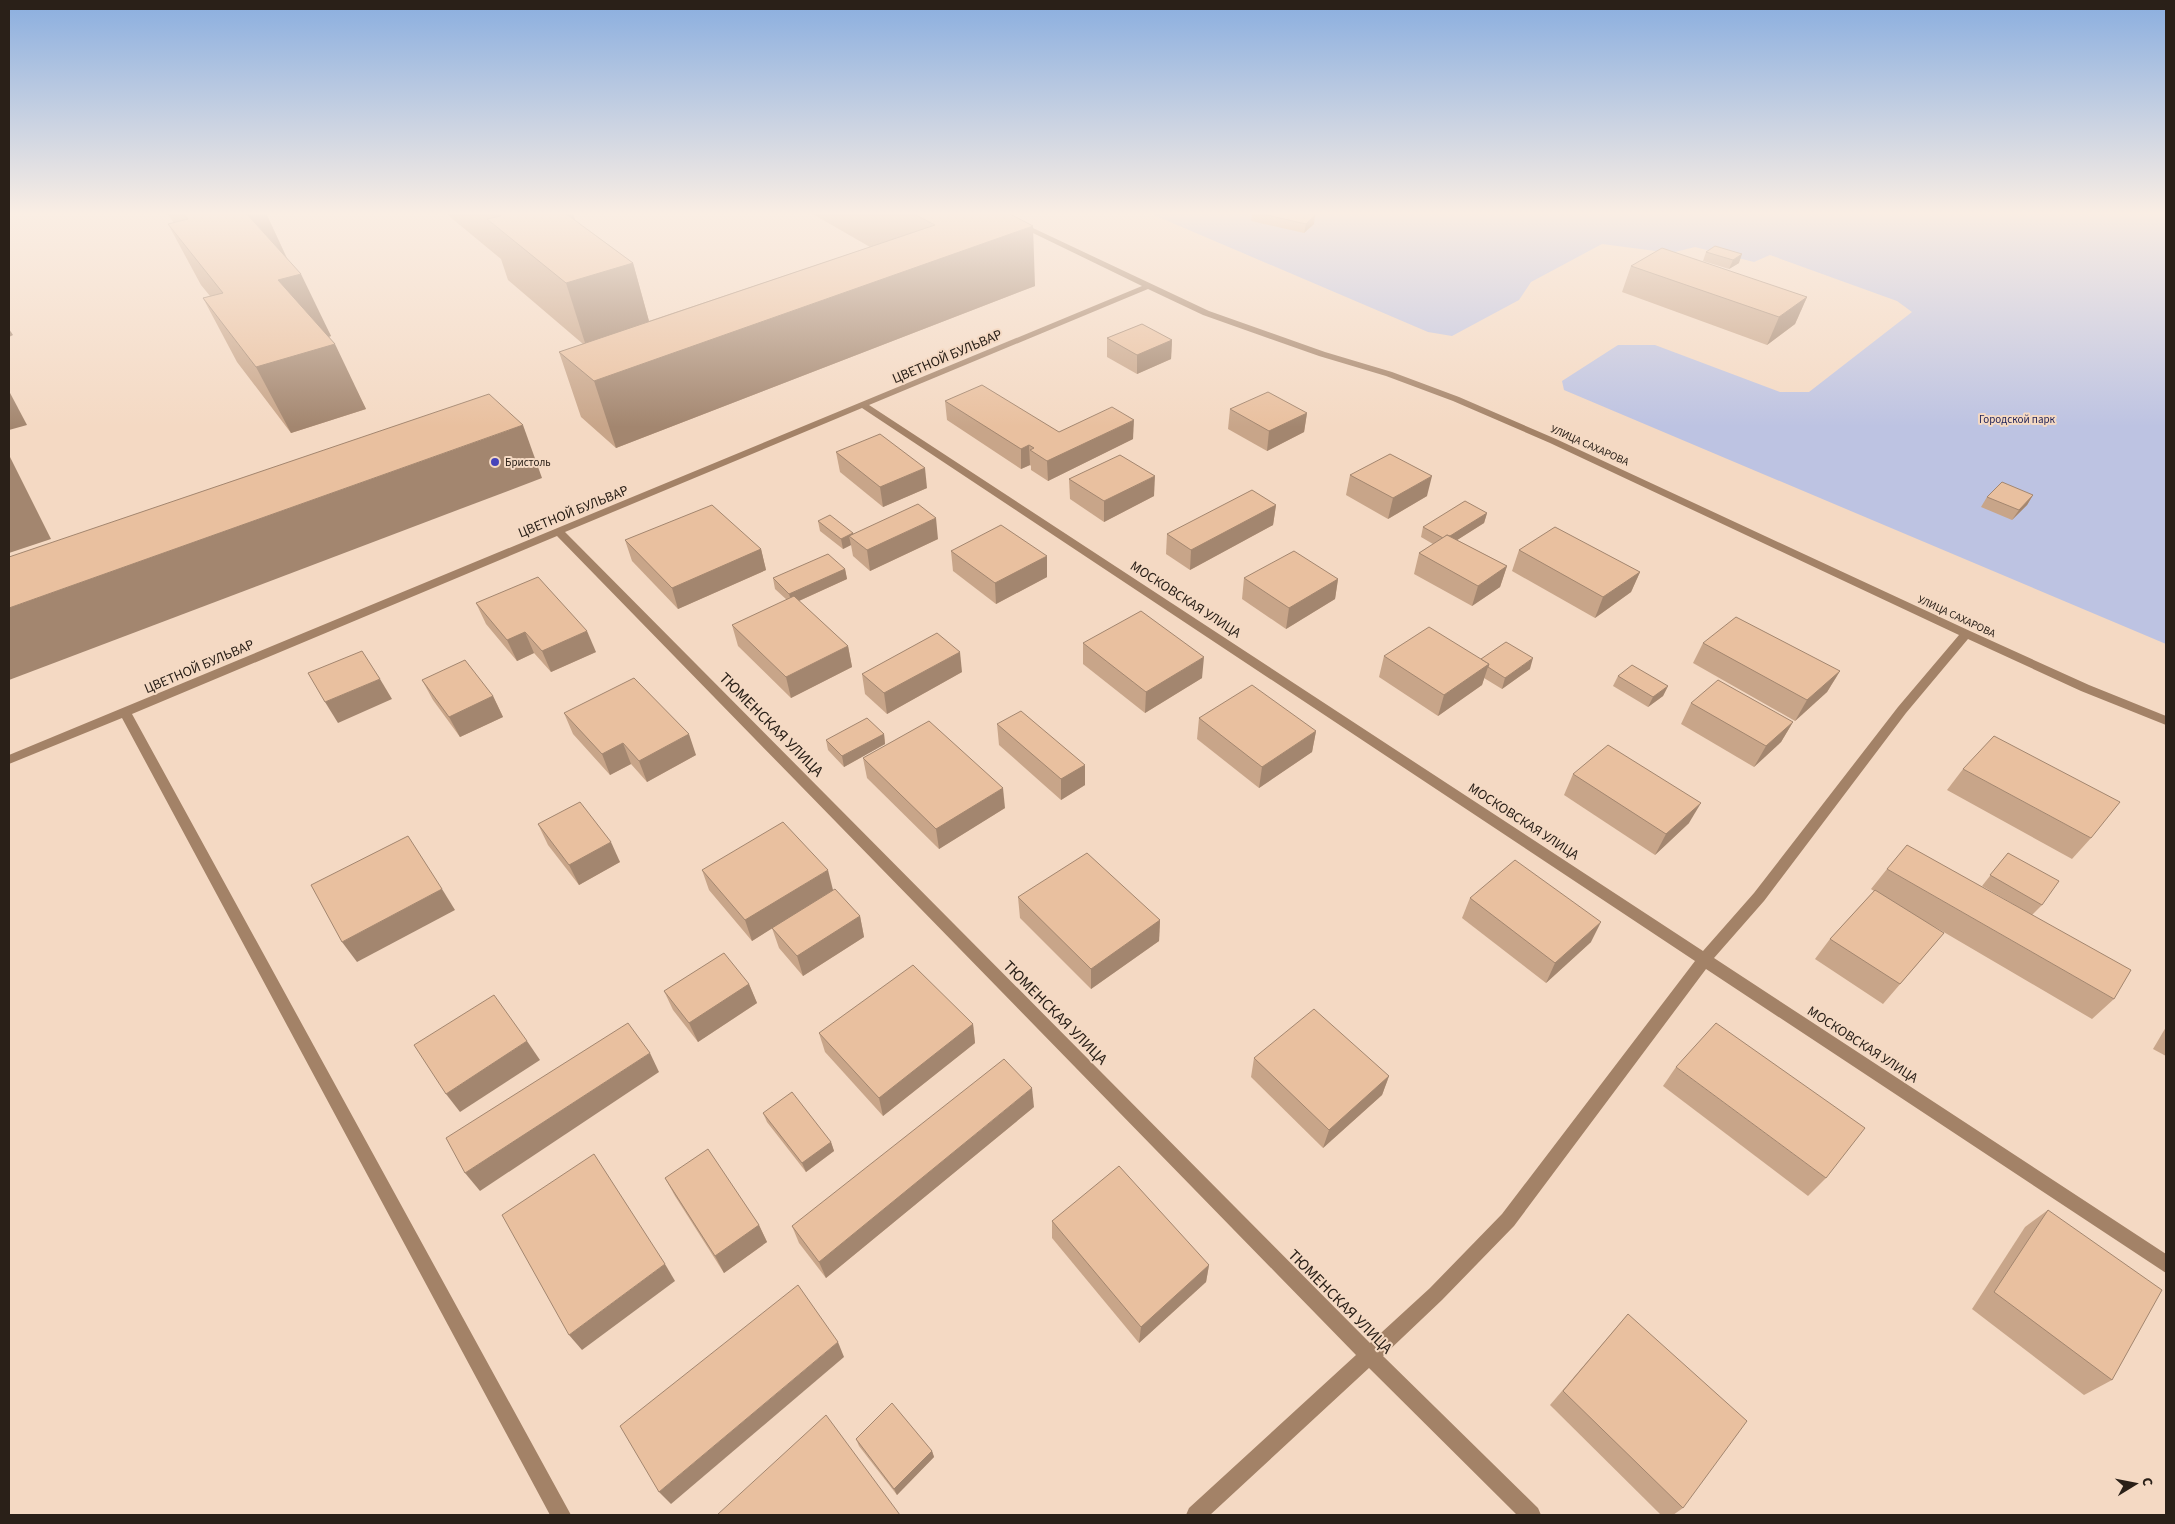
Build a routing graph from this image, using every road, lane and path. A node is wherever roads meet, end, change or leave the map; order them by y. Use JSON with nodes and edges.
{"nodes":[{"id":1,"x":1144,"y":284,"type":"edge"},
{"id":2,"x":1148,"y":286,"type":"junction"},
{"id":3,"x":864,"y":406,"type":"junction"},
{"id":4,"x":559,"y":532,"type":"junction"},
{"id":5,"x":1966,"y":634,"type":"junction"},
{"id":6,"x":125,"y":712,"type":"junction"},
{"id":7,"x":2166,"y":720,"type":"edge"},
{"id":8,"x":9,"y":760,"type":"edge"},
{"id":9,"x":1705,"y":959,"type":"junction"},
{"id":10,"x":2166,"y":1264,"type":"edge"},
{"id":11,"x":1370,"y":1355,"type":"junction"},
{"id":12,"x":561,"y":1515,"type":"edge"},
{"id":13,"x":1196,"y":1515,"type":"edge"},
{"id":14,"x":1531,"y":1515,"type":"edge"}],
"edges":[{"from":1,"to":2,"type":"street","name":"УЛИЦА САХАРОВА"},
{"from":2,"to":3,"type":"street","name":"ЦВЕТНОЙ БУЛЬВАР"},
{"from":2,"to":5,"type":"street","name":"УЛИЦА САХАРОВА"},
{"from":3,"to":4,"type":"street","name":"ЦВЕТНОЙ БУЛЬВАР"},
{"from":3,"to":9,"type":"street","name":"МОСКОВСКАЯ УЛИЦА"},
{"from":4,"to":6,"type":"street","name":"ЦВЕТНОЙ БУЛЬВАР"},
{"from":4,"to":11,"type":"street","name":"ТЮМЕНСКАЯ УЛИЦА"},
{"from":5,"to":7,"type":"street","name":"УЛИЦА САХАРОВА"},
{"from":5,"to":9,"type":"street"},
{"from":6,"to":8,"type":"street","name":"ЦВЕТНОЙ БУЛЬВАР"},
{"from":6,"to":12,"type":"street"},
{"from":9,"to":10,"type":"street","name":"МОСКОВСКАЯ УЛИЦА"},
{"from":9,"to":11,"type":"street"},
{"from":11,"to":13,"type":"street"},
{"from":11,"to":14,"type":"street","name":"ТЮМЕНСКАЯ УЛИЦА"}]}
